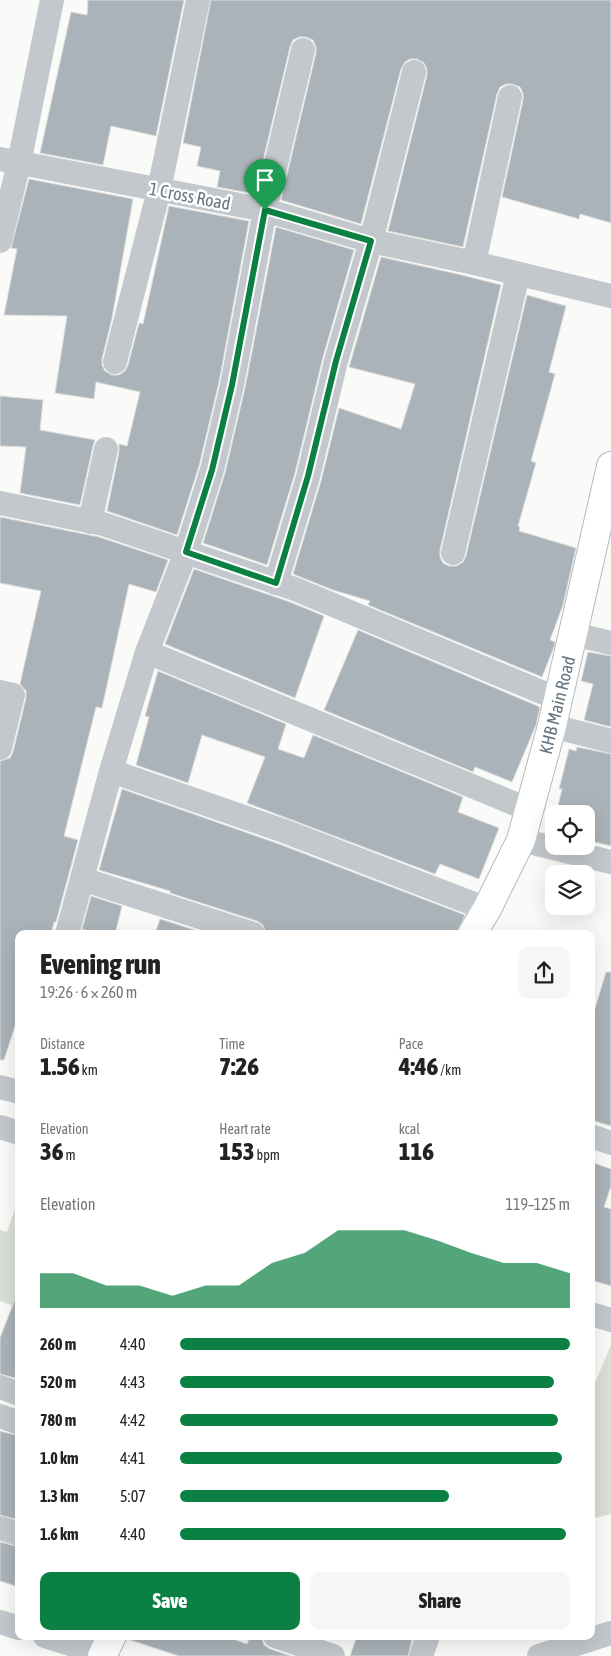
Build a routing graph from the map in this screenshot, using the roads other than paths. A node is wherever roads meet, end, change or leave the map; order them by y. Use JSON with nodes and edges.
{"nodes":[{"id":1,"x":52,"y":0,"type":"edge"},
{"id":2,"x":198,"y":0,"type":"edge"},
{"id":3,"x":303,"y":50,"type":"dead end"},
{"id":4,"x":414,"y":72,"type":"dead end"},
{"id":5,"x":510,"y":96,"type":"dead end"},
{"id":6,"x":10,"y":161,"type":"edge"},
{"id":7,"x":159,"y":190,"type":"junction"},
{"id":8,"x":265,"y":210,"type":"junction"},
{"id":9,"x":0,"y":241,"type":"edge"},
{"id":10,"x":371,"y":241,"type":"junction"},
{"id":11,"x":474,"y":263,"type":"junction"},
{"id":12,"x":518,"y":274,"type":"junction"},
{"id":13,"x":611,"y":296,"type":"edge"},
{"id":14,"x":115,"y":362,"type":"dead end"},
{"id":15,"x":106,"y":448,"type":"dead end"},
{"id":16,"x":611,"y":466,"type":"edge"},
{"id":17,"x":0,"y":503,"type":"edge"},
{"id":18,"x":606,"y":512,"type":"edge"},
{"id":19,"x":90,"y":522,"type":"junction"},
{"id":20,"x":186,"y":552,"type":"junction"},
{"id":21,"x":453,"y":554,"type":"dead end"},
{"id":22,"x":276,"y":583,"type":"junction"},
{"id":23,"x":574,"y":634,"type":"junction"},
{"id":24,"x":611,"y":643,"type":"edge"},
{"id":25,"x":148,"y":652,"type":"junction"},
{"id":26,"x":0,"y":692,"type":"edge"},
{"id":27,"x":558,"y":699,"type":"junction"},
{"id":28,"x":552,"y":726,"type":"junction"},
{"id":29,"x":611,"y":740,"type":"edge"},
{"id":30,"x":0,"y":748,"type":"edge"},
{"id":31,"x":111,"y":771,"type":"junction"},
{"id":32,"x":530,"y":810,"type":"junction"},
{"id":33,"x":521,"y":840,"type":"junction"},
{"id":34,"x":611,"y":862,"type":"edge"},
{"id":35,"x":82,"y":879,"type":"junction"},
{"id":36,"x":487,"y":909,"type":"junction"},
{"id":37,"x":68,"y":930,"type":"edge"},
{"id":38,"x":241,"y":930,"type":"edge"},
{"id":39,"x":474,"y":930,"type":"edge"},
{"id":40,"x":0,"y":1087,"type":"edge"},
{"id":41,"x":15,"y":1091,"type":"edge"},
{"id":42,"x":0,"y":1127,"type":"edge"},
{"id":43,"x":15,"y":1132,"type":"edge"},
{"id":44,"x":595,"y":1137,"type":"edge"},
{"id":45,"x":611,"y":1142,"type":"edge"},
{"id":46,"x":595,"y":1315,"type":"edge"},
{"id":47,"x":611,"y":1320,"type":"edge"},
{"id":48,"x":0,"y":1386,"type":"edge"},
{"id":49,"x":15,"y":1392,"type":"edge"},
{"id":50,"x":0,"y":1416,"type":"edge"},
{"id":51,"x":15,"y":1421,"type":"edge"},
{"id":52,"x":0,"y":1528,"type":"edge"},
{"id":53,"x":15,"y":1533,"type":"edge"},
{"id":54,"x":0,"y":1622,"type":"edge"},
{"id":55,"x":15,"y":1627,"type":"edge"},
{"id":56,"x":611,"y":1633,"type":"edge"},
{"id":57,"x":595,"y":1638,"type":"edge"},
{"id":58,"x":61,"y":1640,"type":"edge"},
{"id":59,"x":287,"y":1640,"type":"edge"},
{"id":60,"x":427,"y":1640,"type":"edge"},
{"id":61,"x":589,"y":1640,"type":"edge"},
{"id":62,"x":106,"y":1651,"type":"edge"},
{"id":63,"x":333,"y":1656,"type":"edge"},
{"id":64,"x":421,"y":1656,"type":"edge"},
{"id":65,"x":539,"y":1656,"type":"edge"}],
"edges":[{"from":1,"to":6,"type":"street"},
{"from":2,"to":7,"type":"street"},
{"from":3,"to":8,"type":"street"},
{"from":4,"to":10,"type":"street"},
{"from":5,"to":11,"type":"street"},
{"from":6,"to":7,"type":"street","name":"1 Cross Road"},
{"from":6,"to":9,"type":"street"},
{"from":7,"to":8,"type":"street","name":"1 Cross Road"},
{"from":7,"to":14,"type":"street"},
{"from":8,"to":10,"type":"street","name":"1 Cross Road"},
{"from":8,"to":20,"type":"street"},
{"from":10,"to":11,"type":"street","name":"1 Cross Road"},
{"from":10,"to":22,"type":"street"},
{"from":11,"to":12,"type":"street","name":"1 Cross Road"},
{"from":12,"to":13,"type":"street","name":"1 Cross Road"},
{"from":12,"to":21,"type":"street"},
{"from":15,"to":19,"type":"street"},
{"from":16,"to":18,"type":"main road","name":"KHB Main Road"},
{"from":17,"to":19,"type":"street"},
{"from":18,"to":23,"type":"main road","name":"KHB Main Road"},
{"from":19,"to":20,"type":"street"},
{"from":20,"to":22,"type":"street"},
{"from":20,"to":25,"type":"street"},
{"from":22,"to":27,"type":"street"},
{"from":23,"to":24,"type":"street"},
{"from":23,"to":27,"type":"main road","name":"KHB Main Road"},
{"from":25,"to":31,"type":"street"},
{"from":25,"to":32,"type":"street"},
{"from":26,"to":30,"type":"street"},
{"from":27,"to":28,"type":"main road","name":"KHB Main Road"},
{"from":28,"to":29,"type":"street"},
{"from":28,"to":32,"type":"main road","name":"KHB Main Road"},
{"from":31,"to":35,"type":"street"},
{"from":31,"to":36,"type":"street"},
{"from":32,"to":33,"type":"main road","name":"KHB Main Road"},
{"from":33,"to":34,"type":"street"},
{"from":33,"to":36,"type":"main road","name":"KHB Main Road"},
{"from":35,"to":37,"type":"street"},
{"from":35,"to":38,"type":"street"},
{"from":36,"to":39,"type":"main road","name":"KHB Main Road"},
{"from":40,"to":41,"type":"street"},
{"from":42,"to":43,"type":"street"},
{"from":44,"to":45,"type":"street"},
{"from":46,"to":47,"type":"street"},
{"from":48,"to":49,"type":"street"},
{"from":50,"to":51,"type":"street"},
{"from":52,"to":53,"type":"street"},
{"from":54,"to":55,"type":"street"},
{"from":56,"to":57,"type":"street"},
{"from":58,"to":62,"type":"street"},
{"from":59,"to":63,"type":"street"},
{"from":60,"to":64,"type":"street"},
{"from":61,"to":65,"type":"street"}]}
